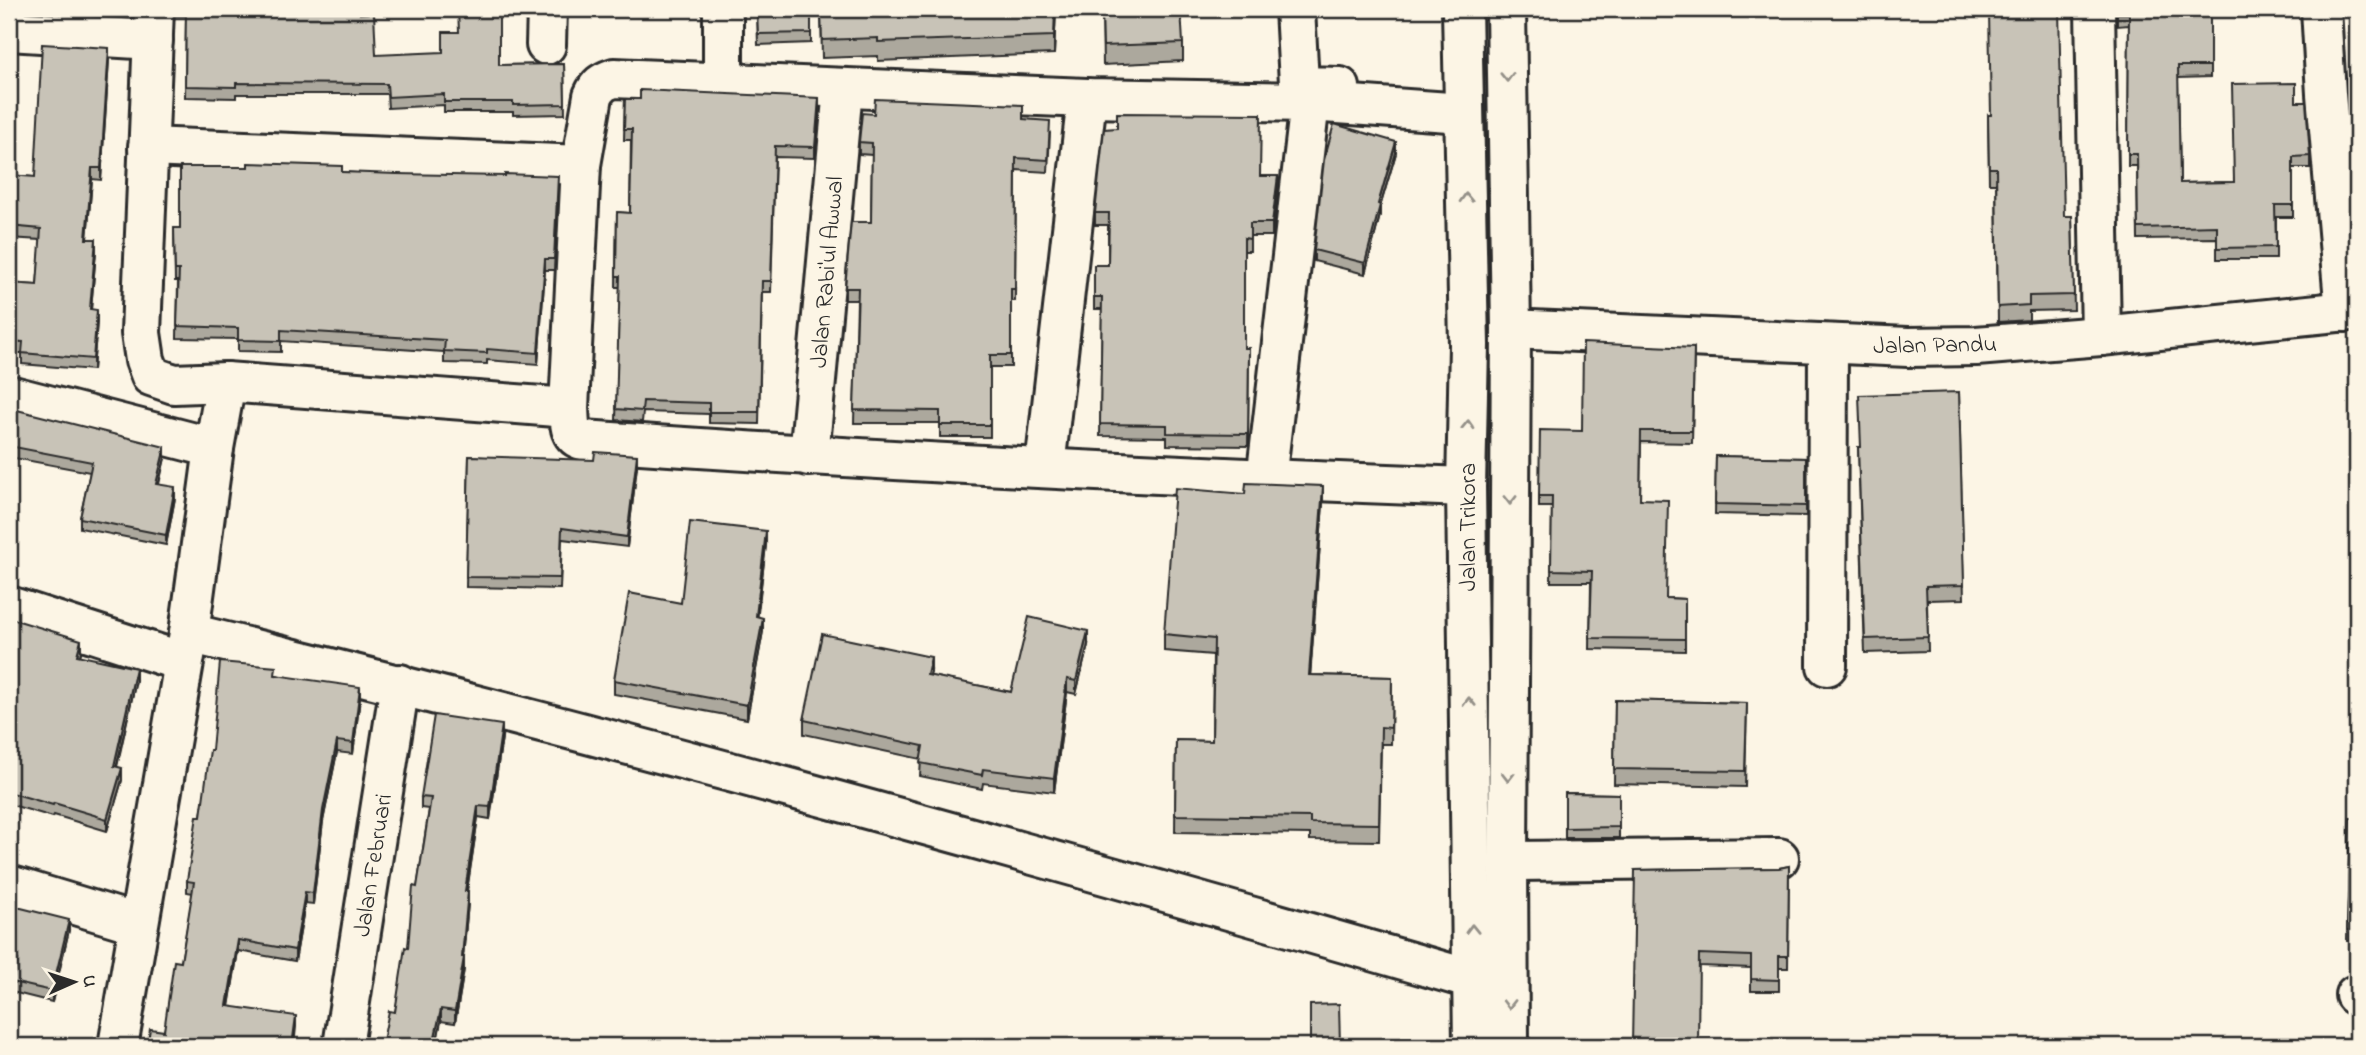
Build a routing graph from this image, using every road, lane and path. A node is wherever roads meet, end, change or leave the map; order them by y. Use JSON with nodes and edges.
{"nodes":[{"id":1,"x":723,"y":9,"type":"edge"},
{"id":2,"x":1295,"y":9,"type":"edge"},
{"id":3,"x":1462,"y":9,"type":"edge"},
{"id":4,"x":1506,"y":9,"type":"edge"},
{"id":5,"x":2095,"y":9,"type":"edge"},
{"id":6,"x":2321,"y":9,"type":"edge"},
{"id":7,"x":154,"y":24,"type":"edge"},
{"id":8,"x":9,"y":31,"type":"edge"},
{"id":9,"x":723,"y":69,"type":"dead end"},
{"id":10,"x":843,"y":89,"type":"junction"},
{"id":11,"x":1087,"y":98,"type":"junction"},
{"id":12,"x":1464,"y":100,"type":"junction"},
{"id":13,"x":1310,"y":102,"type":"junction"},
{"id":14,"x":148,"y":147,"type":"junction"},
{"id":15,"x":581,"y":165,"type":"junction"},
{"id":16,"x":2351,"y":311,"type":"edge"},
{"id":17,"x":1511,"y":329,"type":"junction"},
{"id":18,"x":2101,"y":336,"type":"junction"},
{"id":19,"x":1828,"y":344,"type":"junction"},
{"id":20,"x":226,"y":382,"type":"junction"},
{"id":21,"x":9,"y":395,"type":"edge"},
{"id":22,"x":569,"y":408,"type":"junction"},
{"id":23,"x":214,"y":448,"type":"junction"},
{"id":24,"x":809,"y":456,"type":"junction"},
{"id":25,"x":1045,"y":467,"type":"junction"},
{"id":26,"x":1266,"y":480,"type":"junction"},
{"id":27,"x":1466,"y":487,"type":"junction"},
{"id":28,"x":9,"y":606,"type":"edge"},
{"id":29,"x":1467,"y":610,"type":"junction"},
{"id":30,"x":1509,"y":612,"type":"junction"},
{"id":31,"x":186,"y":648,"type":"junction"},
{"id":32,"x":1827,"y":666,"type":"dead end"},
{"id":33,"x":400,"y":684,"type":"junction"},
{"id":34,"x":1779,"y":858,"type":"dead end"},
{"id":35,"x":1508,"y":861,"type":"junction"},
{"id":36,"x":9,"y":885,"type":"edge"},
{"id":37,"x":138,"y":924,"type":"junction"},
{"id":38,"x":1473,"y":981,"type":"junction"},
{"id":39,"x":118,"y":1046,"type":"edge"},
{"id":40,"x":343,"y":1046,"type":"edge"},
{"id":41,"x":1473,"y":1046,"type":"edge"},
{"id":42,"x":1509,"y":1046,"type":"edge"}],
"edges":[{"from":1,"to":9,"type":"street"},
{"from":2,"to":12,"type":"street"},
{"from":3,"to":12,"type":"street","name":"Jalan Trikora"},
{"from":4,"to":17,"type":"street","name":"Jalan Trikora","one_way":true},
{"from":5,"to":18,"type":"street"},
{"from":6,"to":16,"type":"street"},
{"from":7,"to":8,"type":"street"},
{"from":7,"to":14,"type":"street"},
{"from":10,"to":11,"type":"street"},
{"from":10,"to":15,"type":"street"},
{"from":10,"to":24,"type":"street","name":"Jalan Rabi'ul Awwal"},
{"from":11,"to":13,"type":"street"},
{"from":11,"to":25,"type":"street"},
{"from":12,"to":13,"type":"street"},
{"from":27,"to":12,"type":"street","name":"Jalan Trikora","one_way":true},
{"from":13,"to":26,"type":"street"},
{"from":14,"to":15,"type":"street"},
{"from":14,"to":20,"type":"street"},
{"from":15,"to":22,"type":"street"},
{"from":16,"to":18,"type":"street","name":"Jalan Pandu"},
{"from":17,"to":19,"type":"street","name":"Jalan Pandu"},
{"from":17,"to":30,"type":"street","name":"Jalan Trikora","one_way":true},
{"from":18,"to":19,"type":"street","name":"Jalan Pandu"},
{"from":19,"to":32,"type":"street"},
{"from":20,"to":22,"type":"street"},
{"from":20,"to":23,"type":"street"},
{"from":21,"to":23,"type":"street"},
{"from":22,"to":24,"type":"street"},
{"from":23,"to":31,"type":"street"},
{"from":24,"to":25,"type":"street"},
{"from":25,"to":26,"type":"street"},
{"from":26,"to":27,"type":"street"},
{"from":27,"to":29,"type":"street","name":"Jalan Trikora"},
{"from":28,"to":31,"type":"street"},
{"from":29,"to":30,"type":"street"},
{"from":38,"to":29,"type":"street","name":"Jalan Trikora","one_way":true},
{"from":30,"to":35,"type":"street","name":"Jalan Trikora","one_way":true},
{"from":31,"to":33,"type":"street"},
{"from":31,"to":37,"type":"street"},
{"from":33,"to":38,"type":"street"},
{"from":33,"to":40,"type":"street","name":"Jalan Februari"},
{"from":34,"to":35,"type":"street"},
{"from":35,"to":42,"type":"street","name":"Jalan Trikora","one_way":true},
{"from":36,"to":37,"type":"street"},
{"from":37,"to":39,"type":"street"},
{"from":38,"to":41,"type":"street","name":"Jalan Trikora"}]}
